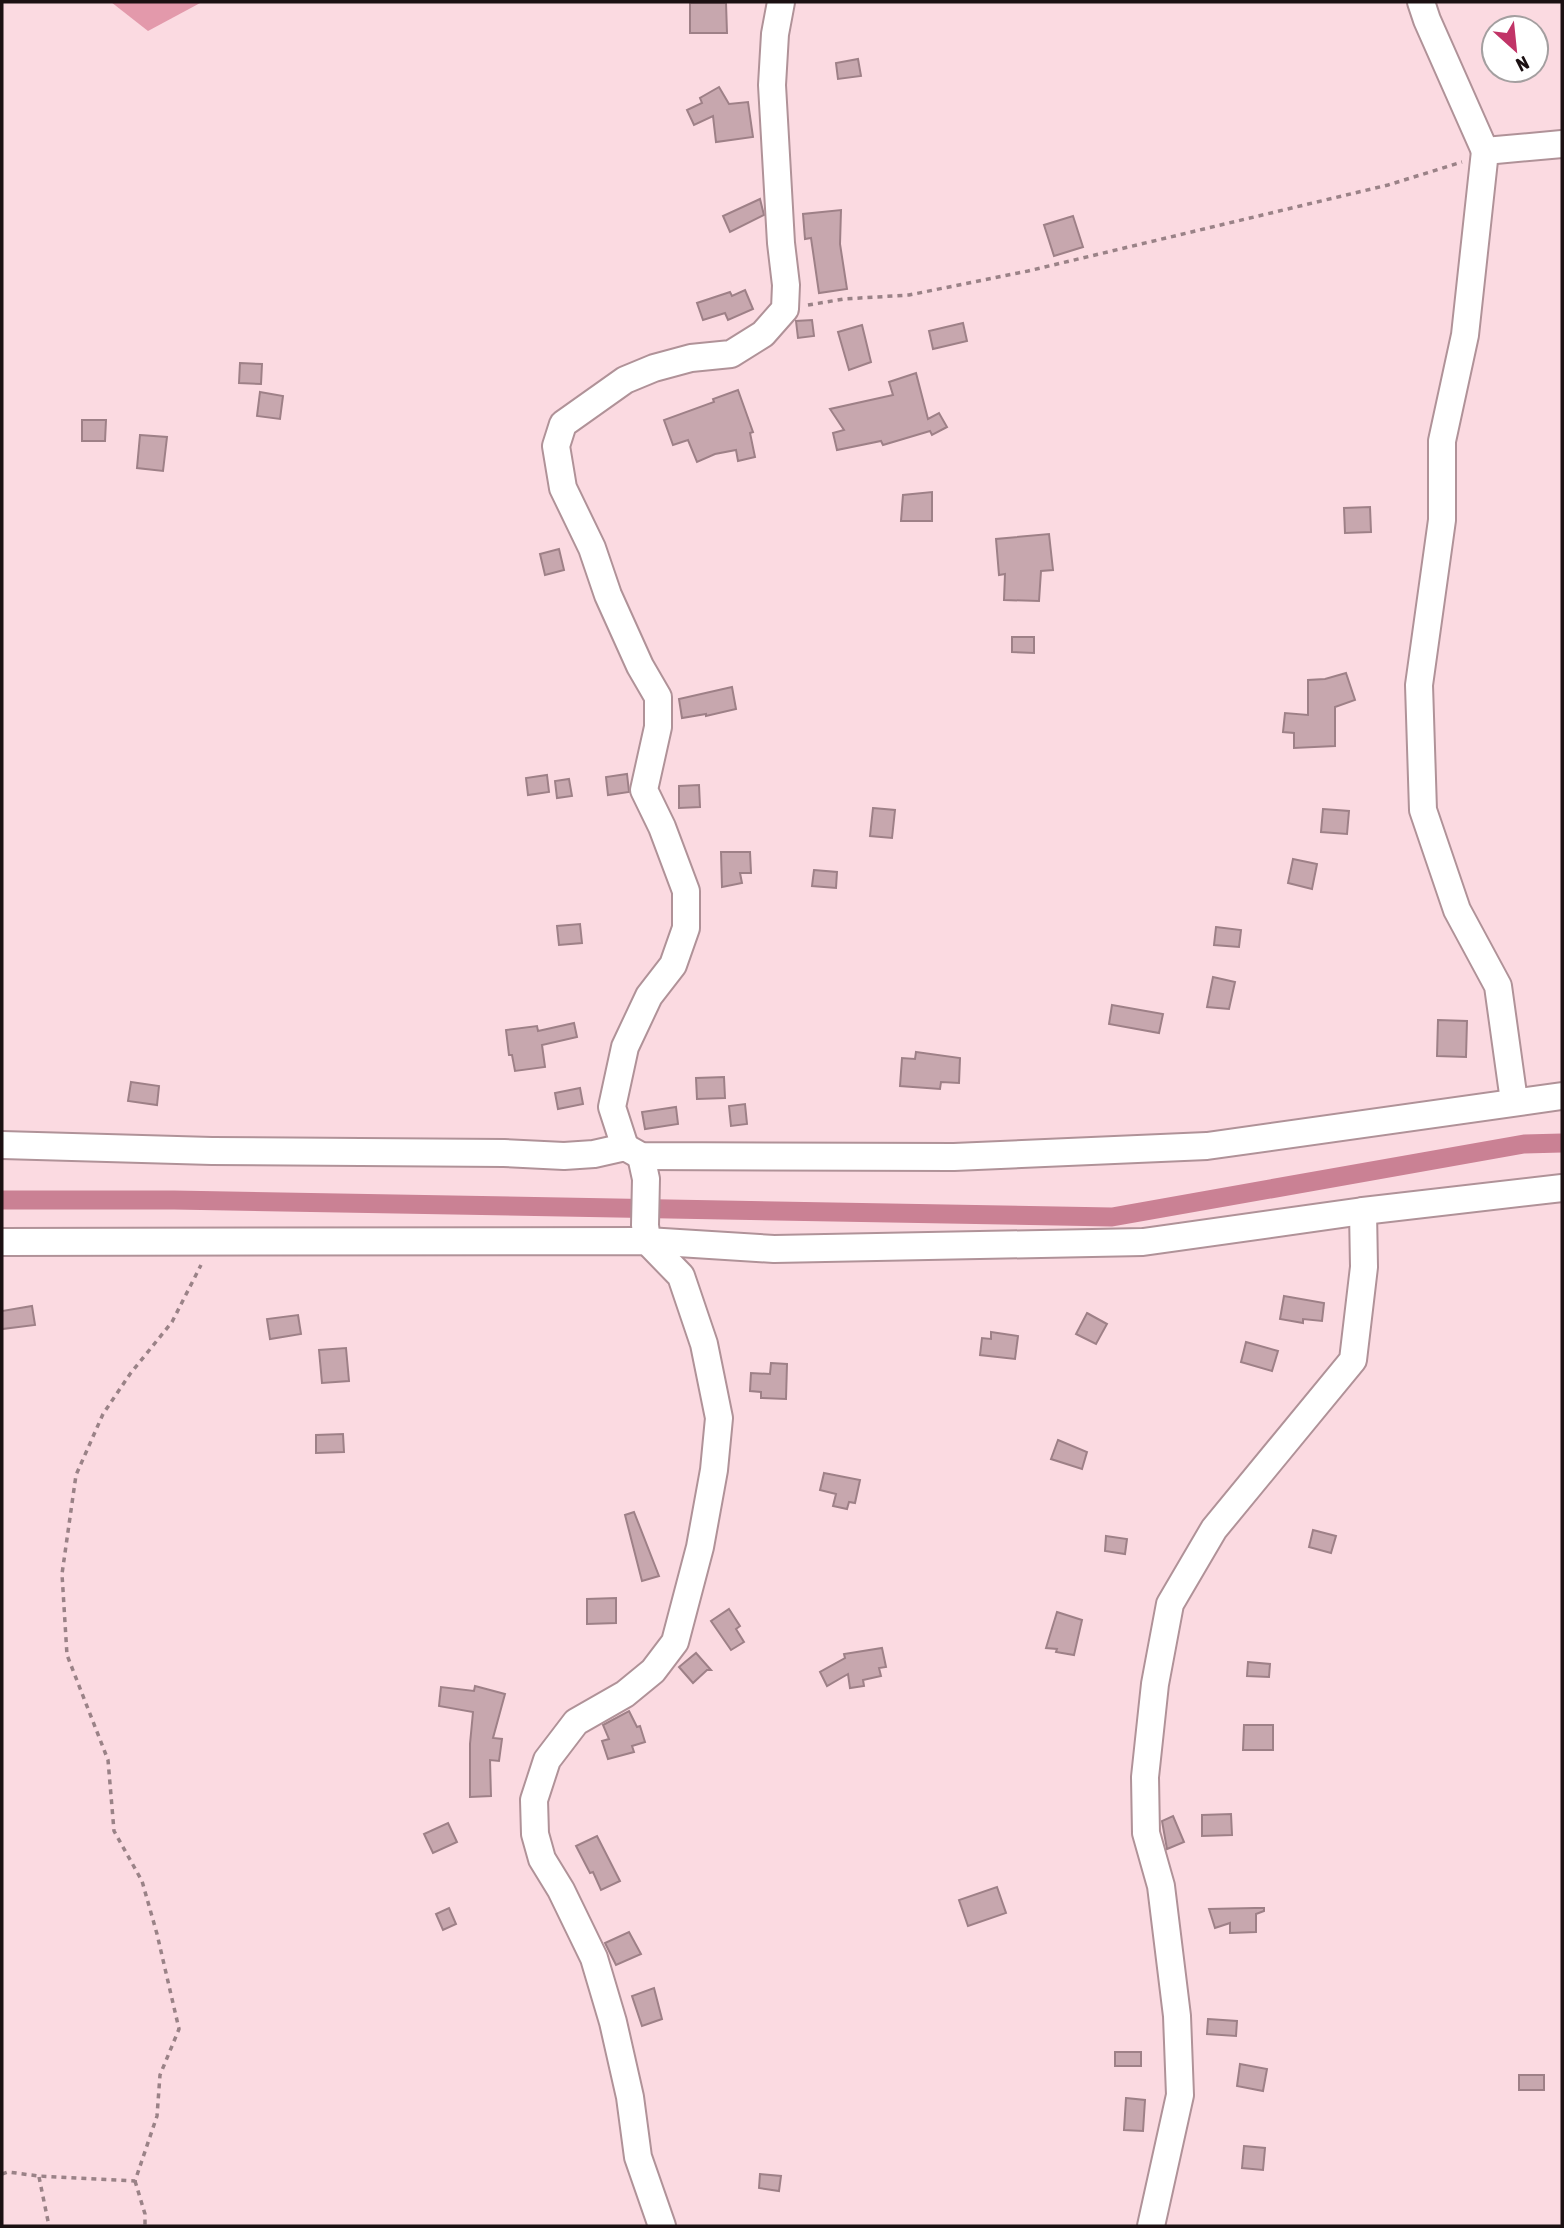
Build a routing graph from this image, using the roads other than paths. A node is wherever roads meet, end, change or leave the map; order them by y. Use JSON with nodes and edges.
{"nodes":[{"id":1,"x":781,"y":2,"type":"edge"},
{"id":2,"x":1421,"y":2,"type":"edge"},
{"id":3,"x":1562,"y":144,"type":"edge"},
{"id":4,"x":1485,"y":151,"type":"junction"},
{"id":5,"x":1562,"y":1096,"type":"edge"},
{"id":6,"x":1514,"y":1101,"type":"junction"},
{"id":7,"x":2,"y":1145,"type":"edge"},
{"id":8,"x":633,"y":1152,"type":"junction"},
{"id":9,"x":1562,"y":1188,"type":"edge"},
{"id":10,"x":1363,"y":1210,"type":"junction"},
{"id":11,"x":647,"y":1241,"type":"junction"},
{"id":12,"x":2,"y":1242,"type":"edge"},
{"id":13,"x":662,"y":2226,"type":"edge"},
{"id":14,"x":1151,"y":2226,"type":"edge"}],
"edges":[{"from":1,"to":8,"type":"street"},
{"from":2,"to":4,"type":"street"},
{"from":3,"to":4,"type":"street"},
{"from":4,"to":6,"type":"street"},
{"from":5,"to":6,"type":"street"},
{"from":6,"to":8,"type":"street"},
{"from":7,"to":8,"type":"street"},
{"from":8,"to":11,"type":"street"},
{"from":9,"to":10,"type":"street"},
{"from":10,"to":11,"type":"street"},
{"from":10,"to":14,"type":"street"},
{"from":11,"to":12,"type":"street"},
{"from":11,"to":13,"type":"street"}]}
